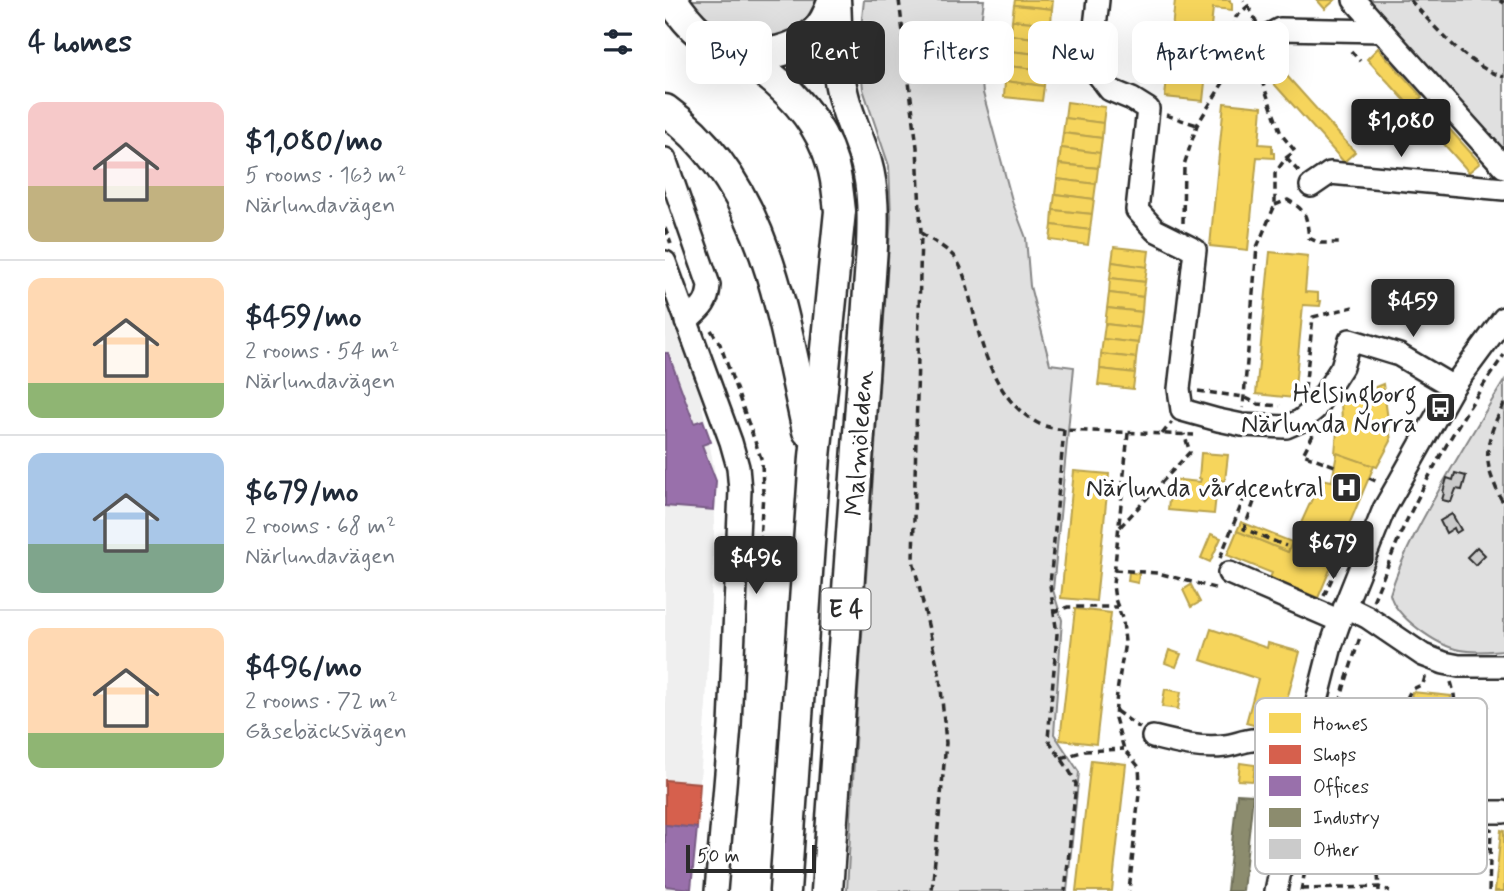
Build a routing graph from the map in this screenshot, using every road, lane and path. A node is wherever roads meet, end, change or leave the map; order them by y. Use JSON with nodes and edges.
{"nodes":[{"id":1,"x":672,"y":0,"type":"edge"},
{"id":2,"x":834,"y":0,"type":"edge"},
{"id":3,"x":898,"y":0,"type":"edge"},
{"id":4,"x":1098,"y":0,"type":"edge"},
{"id":5,"x":1244,"y":0,"type":"edge"},
{"id":6,"x":1354,"y":0,"type":"edge"},
{"id":7,"x":1410,"y":0,"type":"edge"},
{"id":8,"x":1500,"y":0,"type":"edge"},
{"id":9,"x":1504,"y":3,"type":"edge"},
{"id":10,"x":688,"y":21,"type":"edge"},
{"id":11,"x":1235,"y":21,"type":"edge"},
{"id":12,"x":1289,"y":29,"type":"edge"},
{"id":13,"x":1382,"y":31,"type":"junction"},
{"id":14,"x":1352,"y":51,"type":"dead end"},
{"id":15,"x":772,"y":53,"type":"edge"},
{"id":16,"x":1360,"y":61,"type":"dead end"},
{"id":17,"x":772,"y":77,"type":"edge"},
{"id":18,"x":1504,"y":77,"type":"edge"},
{"id":19,"x":1222,"y":84,"type":"edge"},
{"id":20,"x":1263,"y":84,"type":"edge"},
{"id":21,"x":1147,"y":109,"type":"junction"},
{"id":22,"x":665,"y":110,"type":"edge"},
{"id":23,"x":1197,"y":125,"type":"junction"},
{"id":24,"x":665,"y":159,"type":"edge"},
{"id":25,"x":1504,"y":167,"type":"edge"},
{"id":26,"x":1311,"y":186,"type":"dead end"},
{"id":27,"x":1504,"y":189,"type":"edge"},
{"id":28,"x":1275,"y":205,"type":"junction"},
{"id":29,"x":921,"y":233,"type":"junction"},
{"id":30,"x":1343,"y":243,"type":"dead end"},
{"id":31,"x":1195,"y":250,"type":"junction"},
{"id":32,"x":665,"y":262,"type":"edge"},
{"id":33,"x":1353,"y":307,"type":"dead end"},
{"id":34,"x":678,"y":317,"type":"edge"},
{"id":35,"x":1501,"y":330,"type":"edge"},
{"id":36,"x":1504,"y":355,"type":"edge"},
{"id":37,"x":1453,"y":387,"type":"junction"},
{"id":38,"x":1179,"y":388,"type":"junction"},
{"id":39,"x":1244,"y":397,"type":"junction"},
{"id":40,"x":1309,"y":403,"type":"junction"},
{"id":41,"x":1504,"y":404,"type":"edge"},
{"id":42,"x":1280,"y":406,"type":"dead end"},
{"id":43,"x":1242,"y":425,"type":"junction"},
{"id":44,"x":1065,"y":430,"type":"junction"},
{"id":45,"x":1128,"y":433,"type":"junction"},
{"id":46,"x":1184,"y":433,"type":"junction"},
{"id":47,"x":1198,"y":435,"type":"dead end"},
{"id":48,"x":815,"y":457,"type":"junction"},
{"id":49,"x":1335,"y":466,"type":"dead end"},
{"id":50,"x":1369,"y":478,"type":"dead end"},
{"id":51,"x":1378,"y":482,"type":"dead end"},
{"id":52,"x":1244,"y":498,"type":"dead end"},
{"id":53,"x":1255,"y":502,"type":"dead end"},
{"id":54,"x":1504,"y":503,"type":"edge"},
{"id":55,"x":1118,"y":529,"type":"junction"},
{"id":56,"x":1286,"y":546,"type":"dead end"},
{"id":57,"x":1114,"y":570,"type":"junction"},
{"id":58,"x":1228,"y":582,"type":"junction"},
{"id":59,"x":1118,"y":607,"type":"junction"},
{"id":60,"x":1053,"y":612,"type":"junction"},
{"id":61,"x":1343,"y":613,"type":"junction"},
{"id":62,"x":1367,"y":617,"type":"junction"},
{"id":63,"x":1438,"y":661,"type":"junction"},
{"id":64,"x":1504,"y":666,"type":"edge"},
{"id":65,"x":1318,"y":698,"type":"edge"},
{"id":66,"x":1341,"y":698,"type":"edge"},
{"id":67,"x":1408,"y":698,"type":"edge"},
{"id":68,"x":1455,"y":698,"type":"edge"},
{"id":69,"x":1116,"y":710,"type":"junction"},
{"id":70,"x":1153,"y":737,"type":"joint"},
{"id":71,"x":1255,"y":739,"type":"edge"},
{"id":72,"x":1124,"y":749,"type":"junction"},
{"id":73,"x":1490,"y":757,"type":"dead end"},
{"id":74,"x":1061,"y":758,"type":"junction"},
{"id":75,"x":1487,"y":760,"type":"edge"},
{"id":76,"x":1490,"y":812,"type":"edge"},
{"id":77,"x":1487,"y":848,"type":"edge"},
{"id":78,"x":1490,"y":849,"type":"junction"},
{"id":79,"x":1379,"y":889,"type":"edge"},
{"id":80,"x":1301,"y":890,"type":"edge"},
{"id":81,"x":716,"y":891,"type":"edge"},
{"id":82,"x":785,"y":891,"type":"edge"},
{"id":83,"x":827,"y":891,"type":"edge"},
{"id":84,"x":932,"y":891,"type":"edge"},
{"id":85,"x":1065,"y":891,"type":"edge"},
{"id":86,"x":1129,"y":891,"type":"edge"},
{"id":87,"x":1390,"y":891,"type":"edge"},
{"id":88,"x":1489,"y":891,"type":"edge"}],
"edges":[{"from":1,"to":10,"type":"highway","number":"E 4"},
{"from":2,"to":15,"type":"highway","number":"E 4"},
{"from":2,"to":83,"type":"highway","name":"Malmöleden","number":"E 4"},
{"from":3,"to":29,"type":"path"},
{"from":4,"to":21,"type":"street"},
{"from":5,"to":11,"type":"path"},
{"from":6,"to":13,"type":"street"},
{"from":7,"to":18,"type":"path"},
{"from":8,"to":9,"type":"path"},
{"from":12,"to":13,"type":"street"},
{"from":13,"to":25,"type":"street"},
{"from":14,"to":16,"type":"path"},
{"from":17,"to":48,"type":"highway","name":"Malmöleden","number":"E 4"},
{"from":19,"to":23,"type":"path"},
{"from":20,"to":28,"type":"path"},
{"from":21,"to":23,"type":"path"},
{"from":21,"to":31,"type":"street"},
{"from":22,"to":48,"type":"highway"},
{"from":23,"to":31,"type":"path"},
{"from":24,"to":34,"type":"street"},
{"from":26,"to":27,"type":"street"},
{"from":28,"to":30,"type":"path"},
{"from":28,"to":39,"type":"path"},
{"from":29,"to":44,"type":"path"},
{"from":29,"to":84,"type":"path"},
{"from":31,"to":38,"type":"street"},
{"from":32,"to":34,"type":"street"},
{"from":33,"to":40,"type":"path"},
{"from":34,"to":81,"type":"street"},
{"from":35,"to":37,"type":"street"},
{"from":36,"to":62,"type":"path"},
{"from":37,"to":40,"type":"street"},
{"from":37,"to":61,"type":"street"},
{"from":38,"to":39,"type":"path"},
{"from":38,"to":43,"type":"street"},
{"from":39,"to":42,"type":"path"},
{"from":39,"to":43,"type":"path"},
{"from":40,"to":43,"type":"street"},
{"from":40,"to":49,"type":"path"},
{"from":41,"to":54,"type":"path"},
{"from":44,"to":45,"type":"path"},
{"from":44,"to":60,"type":"path"},
{"from":45,"to":46,"type":"path"},
{"from":45,"to":55,"type":"path"},
{"from":46,"to":47,"type":"path"},
{"from":46,"to":55,"type":"path"},
{"from":48,"to":82,"type":"highway","name":"Malmöleden","number":"E 4"},
{"from":50,"to":51,"type":"path"},
{"from":52,"to":58,"type":"path"},
{"from":53,"to":56,"type":"path"},
{"from":55,"to":57,"type":"path"},
{"from":57,"to":58,"type":"path"},
{"from":57,"to":59,"type":"path"},
{"from":58,"to":61,"type":"street"},
{"from":59,"to":60,"type":"path"},
{"from":59,"to":69,"type":"path"},
{"from":60,"to":74,"type":"path"},
{"from":61,"to":62,"type":"street"},
{"from":61,"to":65,"type":"street"},
{"from":62,"to":63,"type":"street"},
{"from":62,"to":66,"type":"path"},
{"from":63,"to":64,"type":"street"},
{"from":63,"to":67,"type":"path"},
{"from":63,"to":68,"type":"path"},
{"from":69,"to":70,"type":"path"},
{"from":69,"to":72,"type":"path"},
{"from":70,"to":71,"type":"street"},
{"from":72,"to":74,"type":"path"},
{"from":72,"to":86,"type":"path"},
{"from":73,"to":75,"type":"path"},
{"from":74,"to":85,"type":"path"},
{"from":76,"to":78,"type":"path"},
{"from":77,"to":78,"type":"path"},
{"from":78,"to":88,"type":"path"},
{"from":79,"to":80,"type":"path"},
{"from":79,"to":87,"type":"path"}]}
